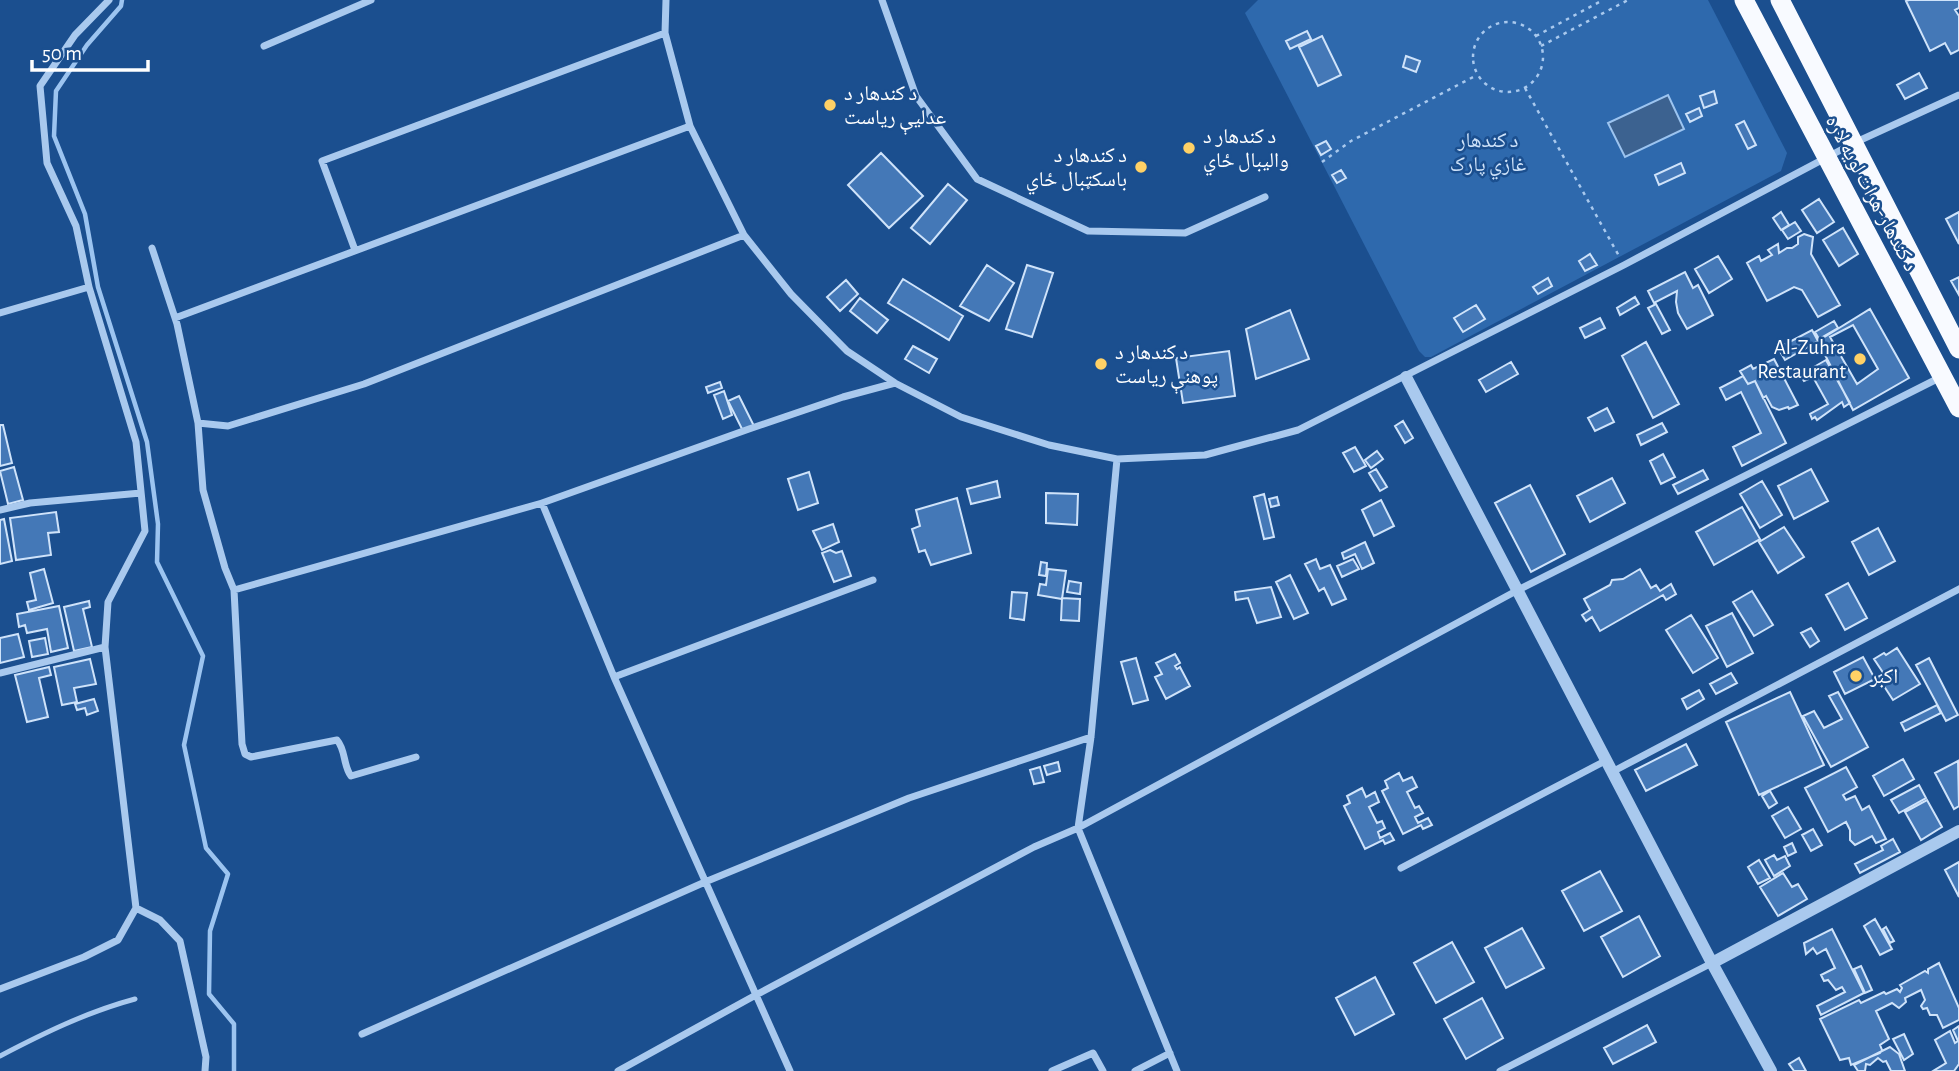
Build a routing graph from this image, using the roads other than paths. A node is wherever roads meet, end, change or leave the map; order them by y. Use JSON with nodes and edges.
{"nodes":[{"id":1,"x":109,"y":0,"type":"edge"},
{"id":2,"x":371,"y":0,"type":"edge"},
{"id":3,"x":666,"y":0,"type":"edge"},
{"id":4,"x":882,"y":0,"type":"edge"},
{"id":5,"x":1744,"y":0,"type":"edge"},
{"id":6,"x":1780,"y":0,"type":"edge"},
{"id":7,"x":665,"y":33,"type":"junction"},
{"id":8,"x":264,"y":47,"type":"dead end"},
{"id":9,"x":1959,"y":95,"type":"edge"},
{"id":10,"x":690,"y":125,"type":"junction"},
{"id":11,"x":1854,"y":143,"type":"junction"},
{"id":12,"x":1828,"y":158,"type":"junction"},
{"id":13,"x":1265,"y":197,"type":"dead end"},
{"id":14,"x":744,"y":235,"type":"junction"},
{"id":15,"x":152,"y":248,"type":"dead end"},
{"id":16,"x":355,"y":250,"type":"junction"},
{"id":17,"x":89,"y":287,"type":"junction"},
{"id":18,"x":0,"y":313,"type":"edge"},
{"id":19,"x":175,"y":318,"type":"junction"},
{"id":20,"x":1959,"y":349,"type":"edge"},
{"id":21,"x":1942,"y":376,"type":"junction"},
{"id":22,"x":1406,"y":377,"type":"junction"},
{"id":23,"x":895,"y":383,"type":"junction"},
{"id":24,"x":1959,"y":408,"type":"edge"},
{"id":25,"x":198,"y":423,"type":"junction"},
{"id":26,"x":1117,"y":459,"type":"junction"},
{"id":27,"x":141,"y":493,"type":"junction"},
{"id":28,"x":542,"y":503,"type":"junction"},
{"id":29,"x":0,"y":510,"type":"edge"},
{"id":30,"x":873,"y":580,"type":"dead end"},
{"id":31,"x":1959,"y":589,"type":"edge"},
{"id":32,"x":234,"y":590,"type":"junction"},
{"id":33,"x":1518,"y":590,"type":"junction"},
{"id":34,"x":105,"y":647,"type":"junction"},
{"id":35,"x":0,"y":673,"type":"edge"},
{"id":36,"x":614,"y":677,"type":"junction"},
{"id":37,"x":1091,"y":737,"type":"junction"},
{"id":38,"x":416,"y":757,"type":"dead end"},
{"id":39,"x":1609,"y":766,"type":"junction"},
{"id":40,"x":1078,"y":828,"type":"junction"},
{"id":41,"x":1959,"y":831,"type":"edge"},
{"id":42,"x":1401,"y":868,"type":"dead end"},
{"id":43,"x":705,"y":882,"type":"junction"},
{"id":44,"x":135,"y":908,"type":"junction"},
{"id":45,"x":1712,"y":963,"type":"junction"},
{"id":46,"x":0,"y":989,"type":"edge"},
{"id":47,"x":754,"y":996,"type":"junction"},
{"id":48,"x":135,"y":999,"type":"dead end"},
{"id":49,"x":362,"y":1034,"type":"dead end"},
{"id":50,"x":1170,"y":1053,"type":"junction"},
{"id":51,"x":0,"y":1056,"type":"edge"},
{"id":52,"x":205,"y":1071,"type":"edge"},
{"id":53,"x":618,"y":1071,"type":"edge"},
{"id":54,"x":790,"y":1071,"type":"edge"},
{"id":55,"x":1052,"y":1071,"type":"edge"},
{"id":56,"x":1104,"y":1071,"type":"edge"},
{"id":57,"x":1135,"y":1071,"type":"edge"},
{"id":58,"x":1177,"y":1071,"type":"edge"},
{"id":59,"x":1500,"y":1071,"type":"edge"},
{"id":60,"x":1771,"y":1071,"type":"edge"}],
"edges":[{"from":1,"to":17,"type":"street"},
{"from":2,"to":8,"type":"street"},
{"from":3,"to":7,"type":"street"},
{"from":4,"to":13,"type":"street"},
{"from":5,"to":12,"type":"highway","name":"د کندهار-هرات لويه لاره"},
{"from":6,"to":11,"type":"highway","name":"د کندهار-هرات لويه لاره"},
{"from":7,"to":10,"type":"street"},
{"from":7,"to":16,"type":"street"},
{"from":9,"to":11,"type":"street"},
{"from":10,"to":14,"type":"street"},
{"from":10,"to":16,"type":"street"},
{"from":11,"to":12,"type":"street"},
{"from":11,"to":20,"type":"highway","name":"د کندهار-هرات لويه لاره"},
{"from":12,"to":21,"type":"highway","name":"د کندهار-هرات لويه لاره"},
{"from":12,"to":22,"type":"street"},
{"from":14,"to":23,"type":"street"},
{"from":14,"to":25,"type":"street"},
{"from":15,"to":19,"type":"street"},
{"from":16,"to":19,"type":"street"},
{"from":17,"to":18,"type":"street"},
{"from":17,"to":27,"type":"street"},
{"from":19,"to":25,"type":"street"},
{"from":21,"to":24,"type":"highway","name":"د کندهار-هرات لويه لاره"},
{"from":21,"to":33,"type":"street"},
{"from":22,"to":26,"type":"street"},
{"from":22,"to":33,"type":"street"},
{"from":23,"to":26,"type":"street"},
{"from":23,"to":28,"type":"street"},
{"from":25,"to":32,"type":"street"},
{"from":26,"to":37,"type":"street"},
{"from":27,"to":29,"type":"street"},
{"from":27,"to":34,"type":"street"},
{"from":28,"to":32,"type":"street"},
{"from":28,"to":36,"type":"street"},
{"from":30,"to":36,"type":"street"},
{"from":31,"to":39,"type":"street"},
{"from":32,"to":38,"type":"street"},
{"from":33,"to":39,"type":"street"},
{"from":33,"to":40,"type":"street"},
{"from":34,"to":35,"type":"street"},
{"from":34,"to":44,"type":"street"},
{"from":36,"to":43,"type":"street"},
{"from":37,"to":40,"type":"street"},
{"from":37,"to":43,"type":"street"},
{"from":39,"to":42,"type":"street"},
{"from":39,"to":45,"type":"street"},
{"from":40,"to":47,"type":"street"},
{"from":40,"to":50,"type":"street"},
{"from":41,"to":45,"type":"street"},
{"from":43,"to":47,"type":"street"},
{"from":43,"to":49,"type":"street"},
{"from":44,"to":46,"type":"street"},
{"from":44,"to":52,"type":"street"},
{"from":45,"to":59,"type":"street"},
{"from":45,"to":60,"type":"street"},
{"from":47,"to":53,"type":"street"},
{"from":47,"to":54,"type":"street"},
{"from":48,"to":51,"type":"lane"},
{"from":50,"to":57,"type":"street"},
{"from":50,"to":58,"type":"street"},
{"from":55,"to":56,"type":"street"}]}
